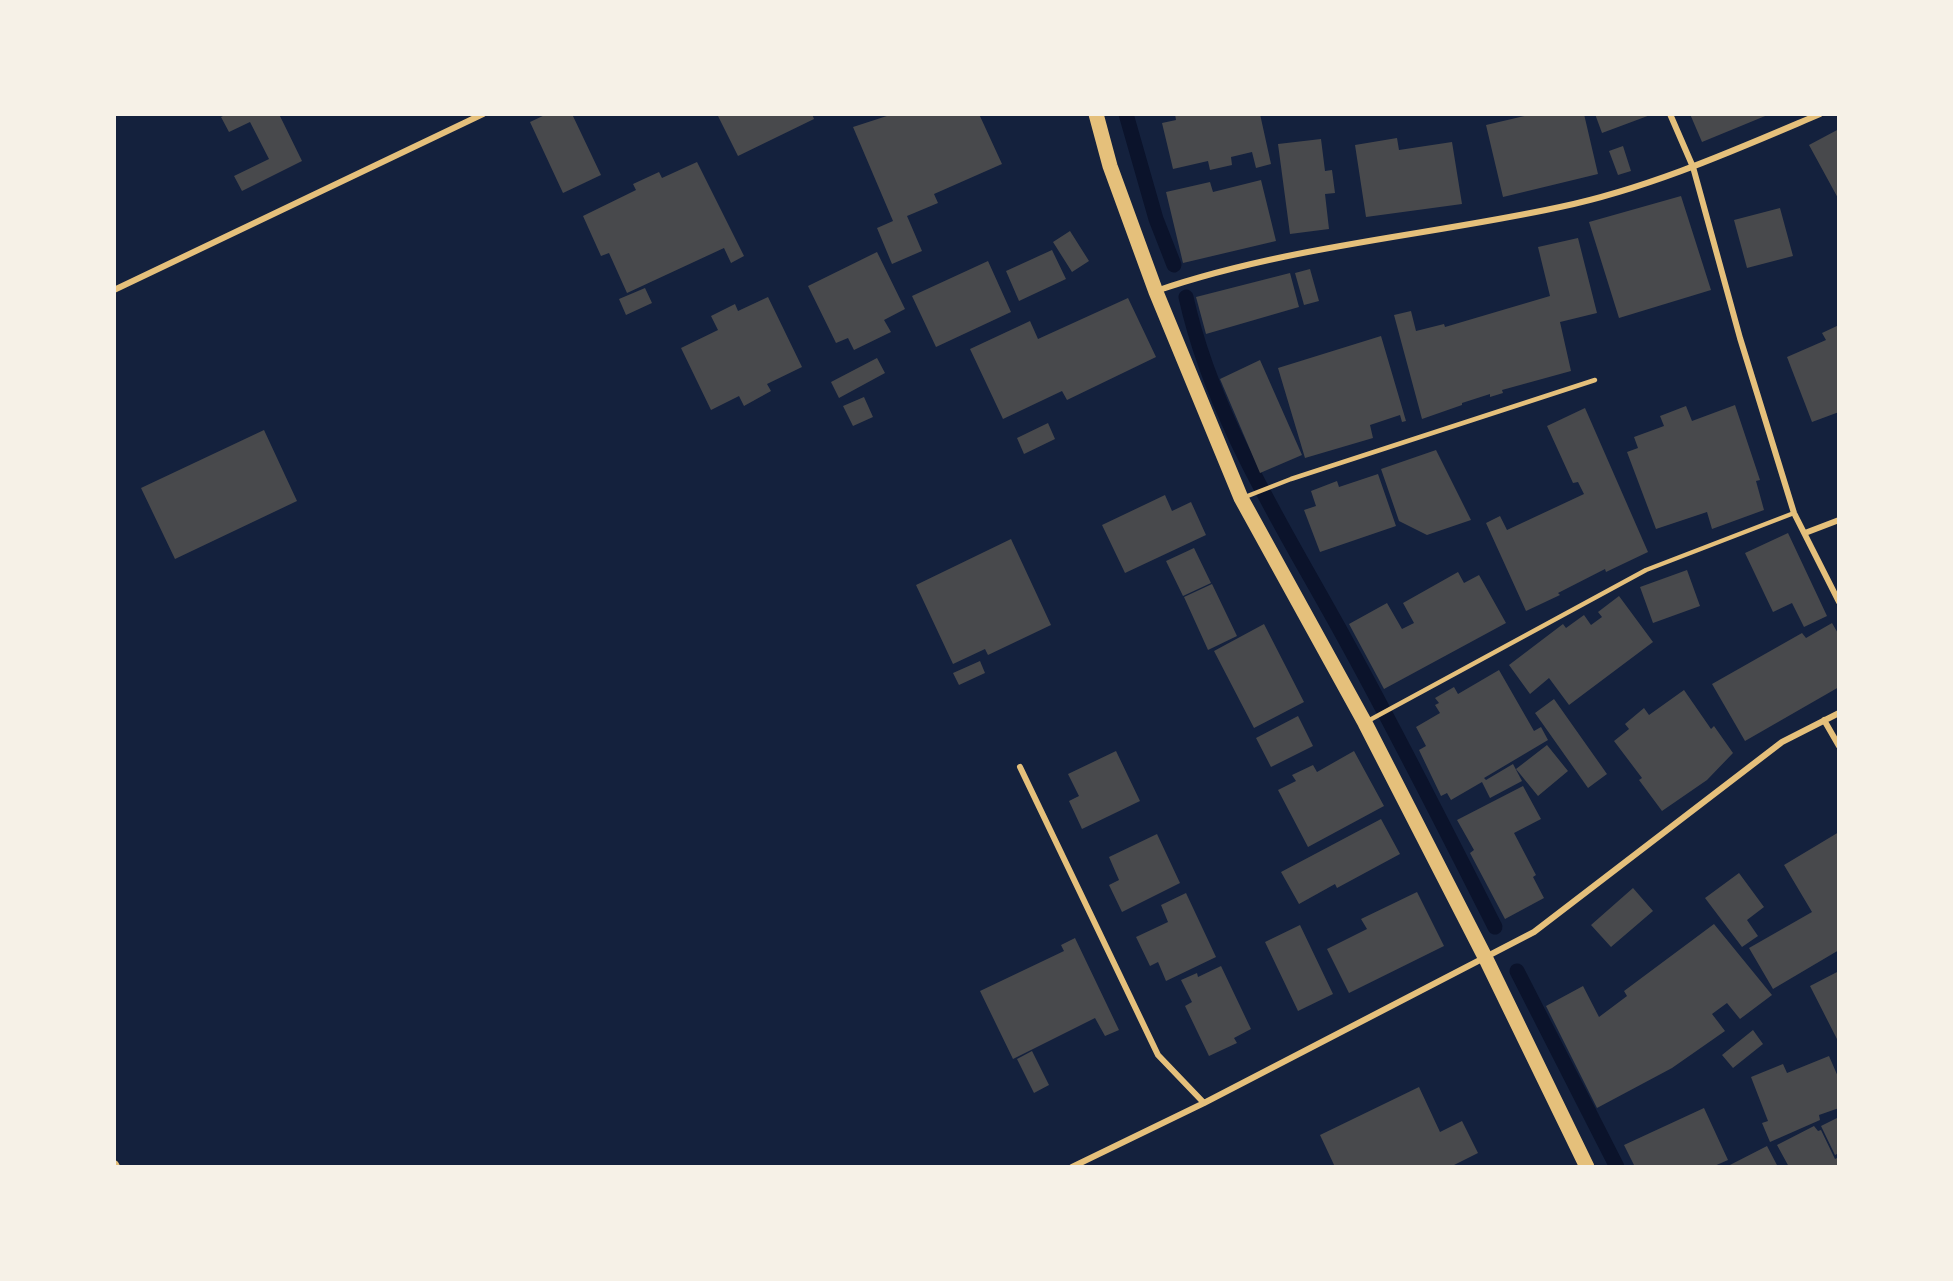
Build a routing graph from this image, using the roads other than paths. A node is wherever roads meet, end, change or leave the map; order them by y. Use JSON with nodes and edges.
{"nodes":[{"id":1,"x":483,"y":114,"type":"edge"},
{"id":2,"x":1096,"y":114,"type":"edge"},
{"id":3,"x":1670,"y":114,"type":"edge"},
{"id":4,"x":1820,"y":114,"type":"edge"},
{"id":5,"x":1693,"y":167,"type":"junction"},
{"id":6,"x":114,"y":290,"type":"edge"},
{"id":7,"x":1156,"y":292,"type":"junction"},
{"id":8,"x":1595,"y":380,"type":"dead end"},
{"id":9,"x":1241,"y":498,"type":"junction"},
{"id":10,"x":1794,"y":513,"type":"junction"},
{"id":11,"x":1839,"y":520,"type":"edge"},
{"id":12,"x":1805,"y":533,"type":"junction"},
{"id":13,"x":1839,"y":602,"type":"edge"},
{"id":14,"x":1839,"y":712,"type":"edge"},
{"id":15,"x":1824,"y":720,"type":"junction"},
{"id":16,"x":1367,"y":722,"type":"junction"},
{"id":17,"x":1839,"y":746,"type":"edge"},
{"id":18,"x":1020,"y":767,"type":"dead end"},
{"id":19,"x":1486,"y":958,"type":"junction"},
{"id":20,"x":1204,"y":1103,"type":"junction"},
{"id":21,"x":1072,"y":1167,"type":"edge"},
{"id":22,"x":1587,"y":1167,"type":"edge"}],
"edges":[{"from":1,"to":6,"type":"street"},
{"from":2,"to":7,"type":"main road"},
{"from":3,"to":5,"type":"street"},
{"from":4,"to":5,"type":"street"},
{"from":5,"to":7,"type":"street"},
{"from":5,"to":10,"type":"street"},
{"from":7,"to":9,"type":"main road"},
{"from":8,"to":9,"type":"lane"},
{"from":9,"to":16,"type":"main road"},
{"from":10,"to":12,"type":"street"},
{"from":10,"to":16,"type":"lane"},
{"from":11,"to":12,"type":"street"},
{"from":12,"to":13,"type":"street"},
{"from":14,"to":15,"type":"street"},
{"from":15,"to":17,"type":"street"},
{"from":15,"to":19,"type":"street"},
{"from":16,"to":19,"type":"main road"},
{"from":18,"to":20,"type":"street"},
{"from":19,"to":20,"type":"street"},
{"from":19,"to":22,"type":"main road"},
{"from":20,"to":21,"type":"street"}]}
